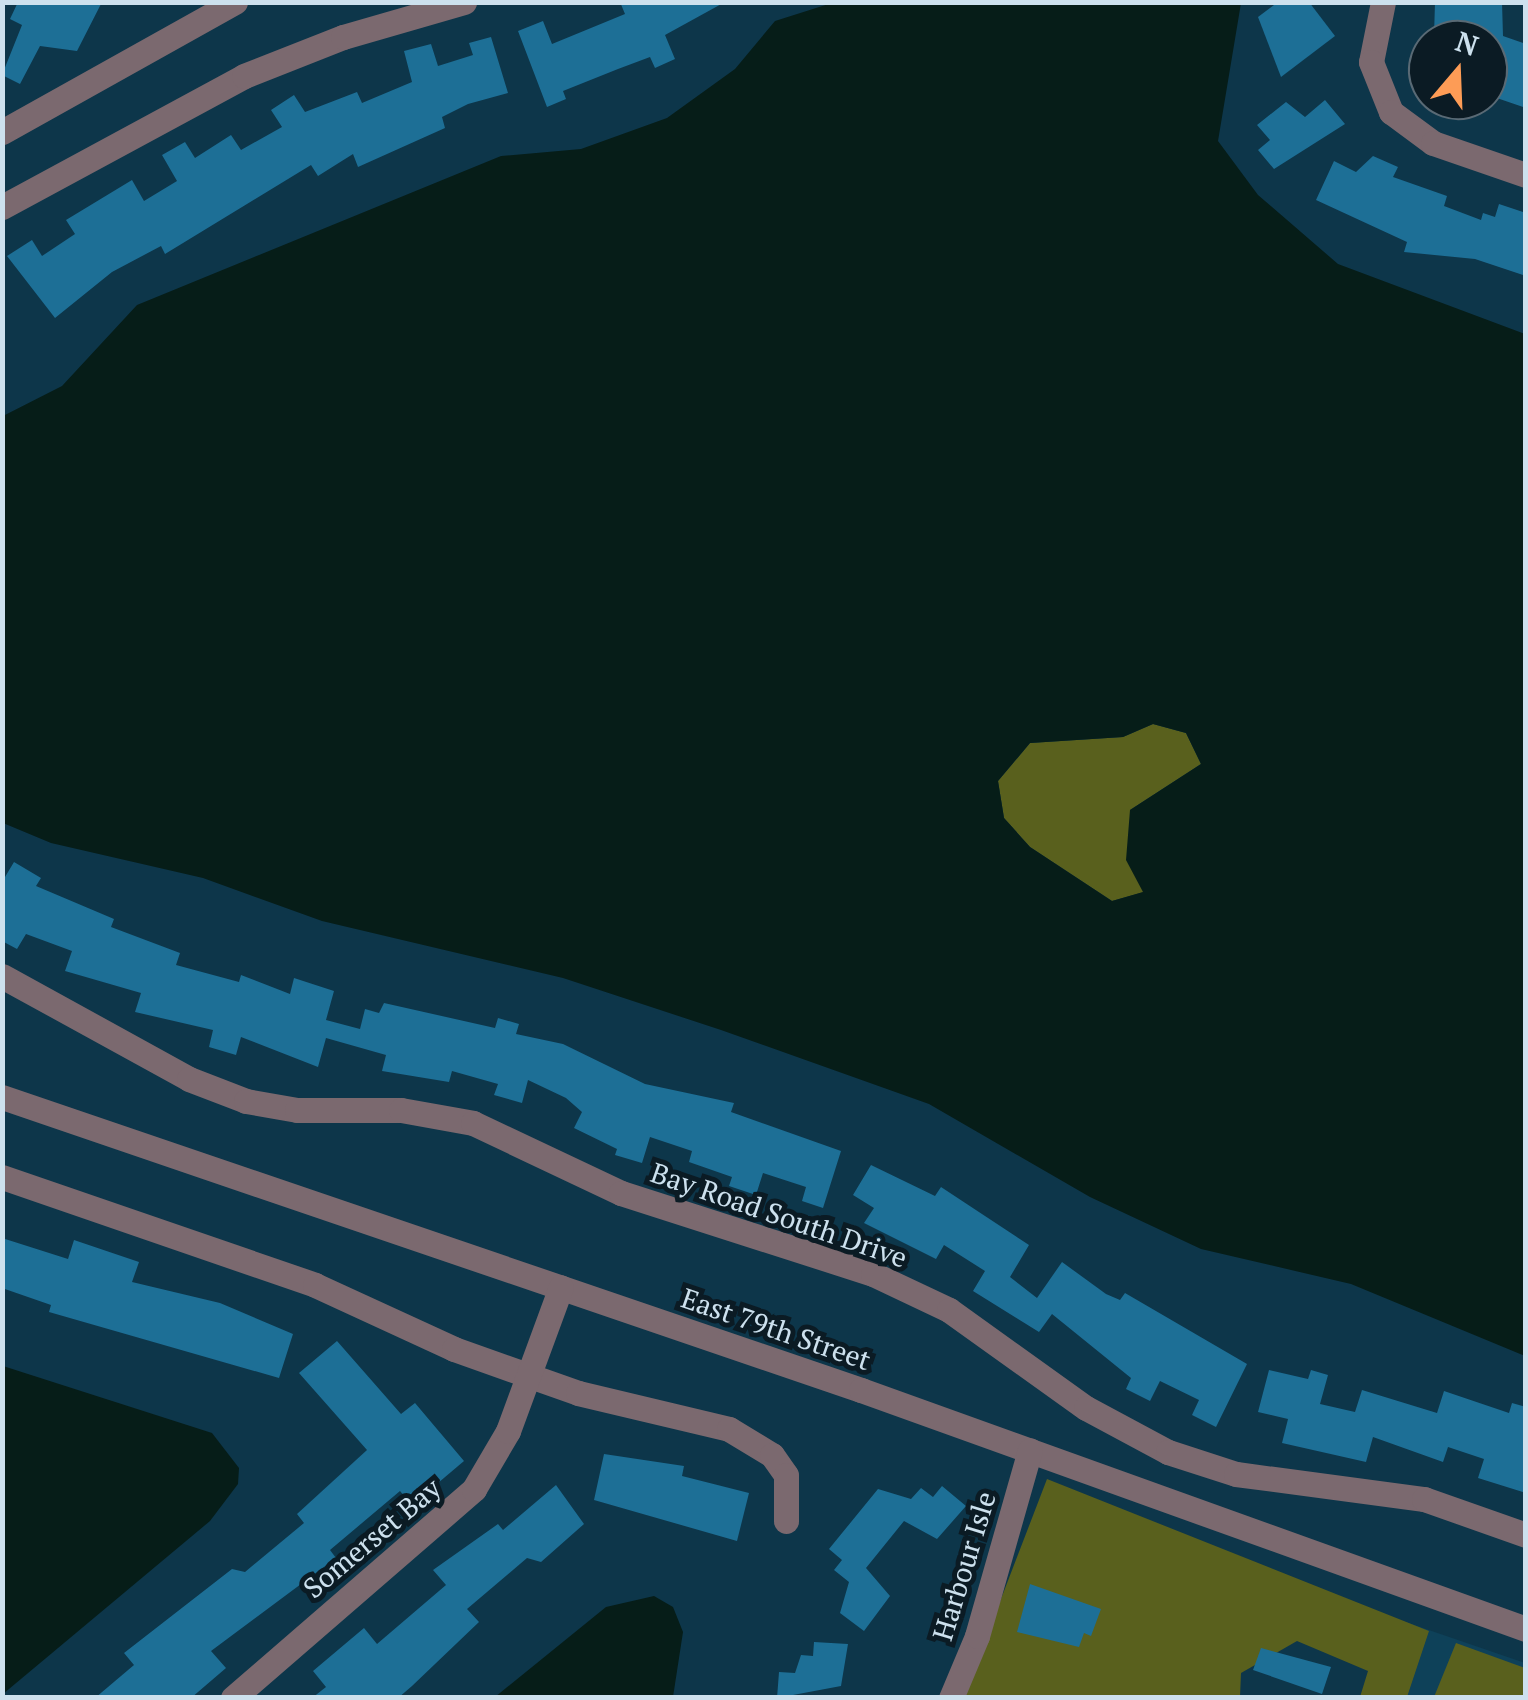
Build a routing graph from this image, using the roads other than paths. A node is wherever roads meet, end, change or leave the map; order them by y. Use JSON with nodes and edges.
{"nodes":[{"id":1,"x":235,"y":2,"type":"edge"},
{"id":2,"x":464,"y":2,"type":"edge"},
{"id":3,"x":1383,"y":2,"type":"edge"},
{"id":4,"x":2,"y":132,"type":"edge"},
{"id":5,"x":1526,"y":175,"type":"edge"},
{"id":6,"x":2,"y":207,"type":"edge"},
{"id":7,"x":2,"y":976,"type":"edge"},
{"id":8,"x":2,"y":1097,"type":"edge"},
{"id":9,"x":2,"y":1178,"type":"edge"},
{"id":10,"x":561,"y":1288,"type":"junction"},
{"id":11,"x":529,"y":1375,"type":"junction"},
{"id":12,"x":1030,"y":1450,"type":"junction"},
{"id":13,"x":786,"y":1521,"type":"dead end"},
{"id":14,"x":1526,"y":1535,"type":"edge"},
{"id":15,"x":1526,"y":1629,"type":"edge"},
{"id":16,"x":233,"y":1698,"type":"edge"},
{"id":17,"x":950,"y":1698,"type":"edge"}],
"edges":[{"from":1,"to":4,"type":"street"},
{"from":2,"to":6,"type":"street"},
{"from":3,"to":5,"type":"street"},
{"from":7,"to":14,"type":"street","name":"Bay Road South Drive"},
{"from":8,"to":10,"type":"street","name":"East 79th Street"},
{"from":9,"to":11,"type":"street"},
{"from":10,"to":11,"type":"street","name":"Somerset Bay"},
{"from":10,"to":12,"type":"street","name":"East 79th Street"},
{"from":11,"to":13,"type":"street"},
{"from":11,"to":16,"type":"street","name":"Somerset Bay"},
{"from":12,"to":15,"type":"street","name":"East 79th Street"},
{"from":12,"to":17,"type":"street","name":"Harbour Isle"}]}
